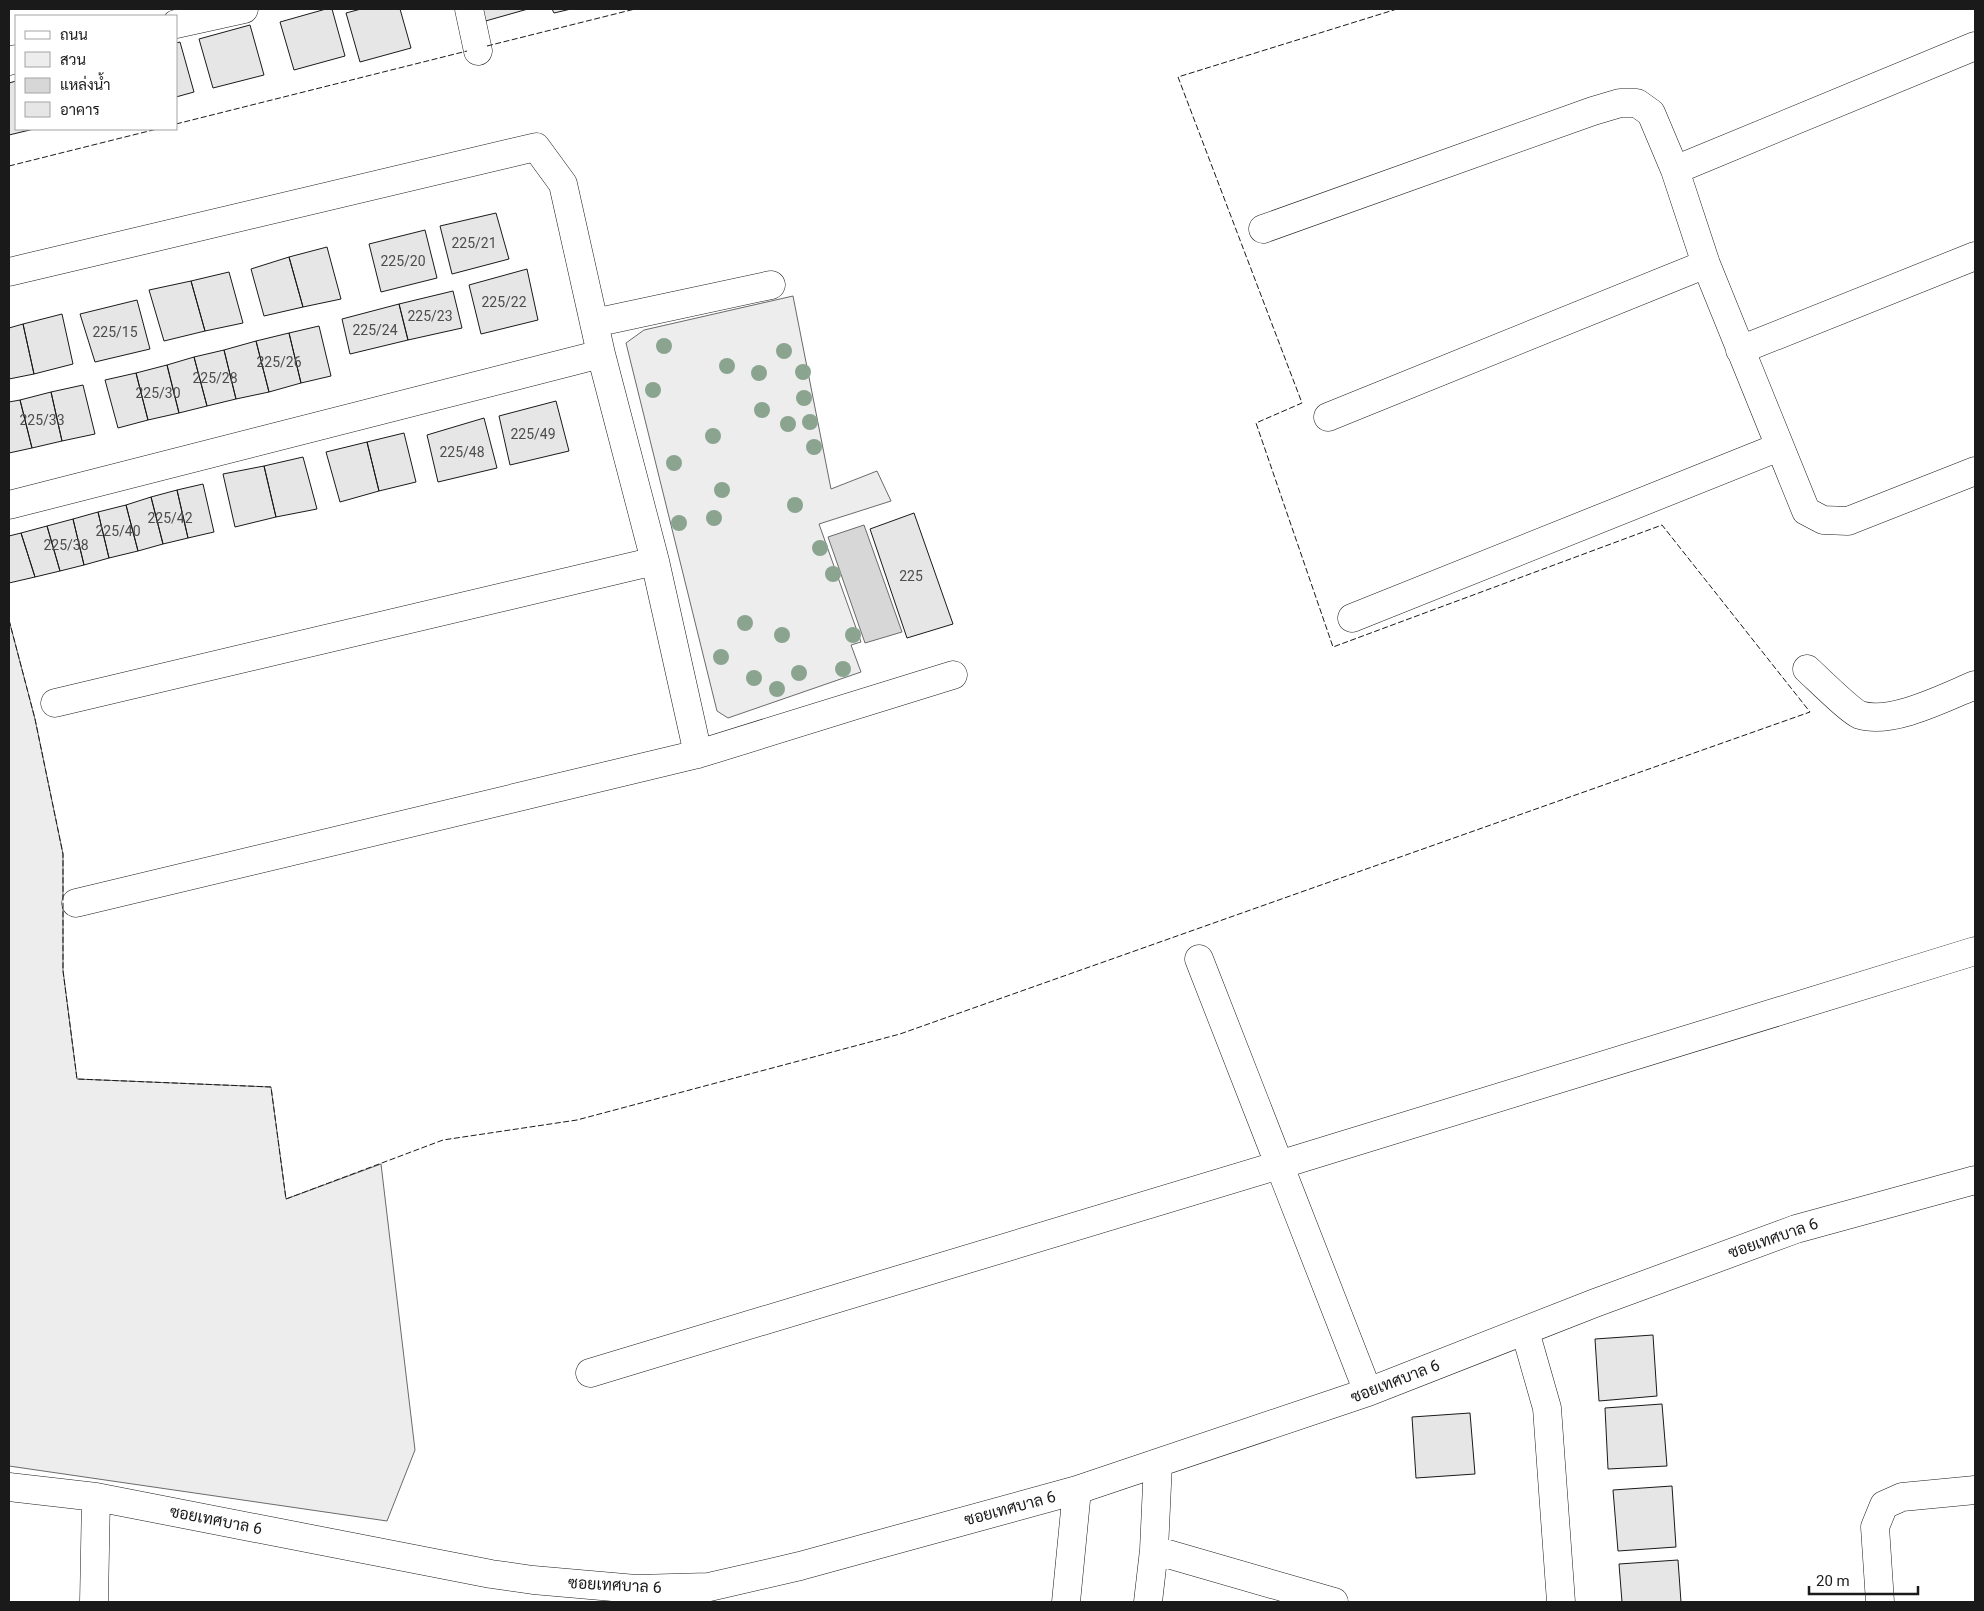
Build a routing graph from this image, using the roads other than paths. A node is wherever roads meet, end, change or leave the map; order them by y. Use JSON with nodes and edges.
{"nodes":[{"id":1,"x":244,"y":9,"type":"edge"},
{"id":2,"x":469,"y":9,"type":"edge"},
{"id":3,"x":178,"y":24,"type":"edge"},
{"id":4,"x":1975,"y":46,"type":"edge"},
{"id":5,"x":478,"y":51,"type":"dead end"},
{"id":6,"x":1675,"y":170,"type":"junction"},
{"id":7,"x":1263,"y":229,"type":"dead end"},
{"id":8,"x":1975,"y":256,"type":"edge"},
{"id":9,"x":1706,"y":264,"type":"junction"},
{"id":10,"x":9,"y":272,"type":"edge"},
{"id":11,"x":771,"y":286,"type":"dead end"},
{"id":12,"x":594,"y":323,"type":"junction"},
{"id":13,"x":1740,"y":350,"type":"junction"},
{"id":14,"x":601,"y":354,"type":"junction"},
{"id":15,"x":1328,"y":417,"type":"dead end"},
{"id":16,"x":1779,"y":447,"type":"junction"},
{"id":17,"x":1975,"y":471,"type":"edge"},
{"id":18,"x":9,"y":505,"type":"edge"},
{"id":19,"x":655,"y":561,"type":"junction"},
{"id":20,"x":1352,"y":618,"type":"dead end"},
{"id":21,"x":1807,"y":669,"type":"dead end"},
{"id":22,"x":953,"y":675,"type":"dead end"},
{"id":23,"x":1975,"y":685,"type":"edge"},
{"id":24,"x":55,"y":703,"type":"dead end"},
{"id":25,"x":698,"y":754,"type":"junction"},
{"id":26,"x":76,"y":903,"type":"dead end"},
{"id":27,"x":1975,"y":951,"type":"edge"},
{"id":28,"x":1199,"y":959,"type":"dead end"},
{"id":29,"x":1279,"y":1165,"type":"junction"},
{"id":30,"x":1975,"y":1180,"type":"edge"},
{"id":31,"x":1525,"y":1331,"type":"junction"},
{"id":32,"x":590,"y":1373,"type":"dead end"},
{"id":33,"x":1368,"y":1392,"type":"junction"},
{"id":34,"x":1158,"y":1463,"type":"junction"},
{"id":35,"x":9,"y":1487,"type":"edge"},
{"id":36,"x":1077,"y":1490,"type":"junction"},
{"id":37,"x":1975,"y":1490,"type":"edge"},
{"id":38,"x":96,"y":1497,"type":"junction"},
{"id":39,"x":1154,"y":1550,"type":"junction"},
{"id":40,"x":533,"y":1591,"type":"edge"},
{"id":41,"x":580,"y":1593,"type":"edge"},
{"id":42,"x":710,"y":1594,"type":"edge"},
{"id":43,"x":94,"y":1602,"type":"edge"},
{"id":44,"x":1066,"y":1602,"type":"edge"},
{"id":45,"x":1148,"y":1602,"type":"edge"},
{"id":46,"x":1334,"y":1602,"type":"edge"},
{"id":47,"x":1561,"y":1602,"type":"edge"},
{"id":48,"x":1880,"y":1602,"type":"edge"}],
"edges":[{"from":1,"to":3,"type":"street"},
{"from":2,"to":5,"type":"street"},
{"from":4,"to":6,"type":"street"},
{"from":6,"to":7,"type":"street"},
{"from":6,"to":9,"type":"street"},
{"from":8,"to":13,"type":"street"},
{"from":9,"to":13,"type":"street"},
{"from":9,"to":15,"type":"street"},
{"from":10,"to":12,"type":"street"},
{"from":11,"to":12,"type":"street"},
{"from":12,"to":14,"type":"street"},
{"from":13,"to":16,"type":"street"},
{"from":14,"to":18,"type":"street"},
{"from":14,"to":19,"type":"street"},
{"from":16,"to":17,"type":"street"},
{"from":16,"to":20,"type":"street"},
{"from":19,"to":24,"type":"street"},
{"from":19,"to":25,"type":"street"},
{"from":21,"to":23,"type":"street"},
{"from":22,"to":25,"type":"street"},
{"from":25,"to":26,"type":"street"},
{"from":27,"to":29,"type":"street"},
{"from":28,"to":29,"type":"street"},
{"from":29,"to":32,"type":"street"},
{"from":29,"to":33,"type":"street"},
{"from":30,"to":31,"type":"street","name":"ซอยเทศบาล 6"},
{"from":31,"to":33,"type":"street","name":"ซอยเทศบาล 6"},
{"from":31,"to":47,"type":"street"},
{"from":33,"to":34,"type":"street","name":"ซอยเทศบาล 6"},
{"from":34,"to":36,"type":"street","name":"ซอยเทศบาล 6"},
{"from":34,"to":39,"type":"street"},
{"from":35,"to":38,"type":"street","name":"ซอยเทศบาล 6"},
{"from":36,"to":42,"type":"street","name":"ซอยเทศบาล 6"},
{"from":36,"to":44,"type":"street"},
{"from":37,"to":48,"type":"street"},
{"from":38,"to":40,"type":"street","name":"ซอยเทศบาล 6"},
{"from":38,"to":43,"type":"street"},
{"from":39,"to":45,"type":"street"},
{"from":39,"to":46,"type":"street"},
{"from":40,"to":41,"type":"street","name":"ซอยเทศบาล 6"},
{"from":41,"to":42,"type":"street","name":"ซอยเทศบาล 6"}]}
